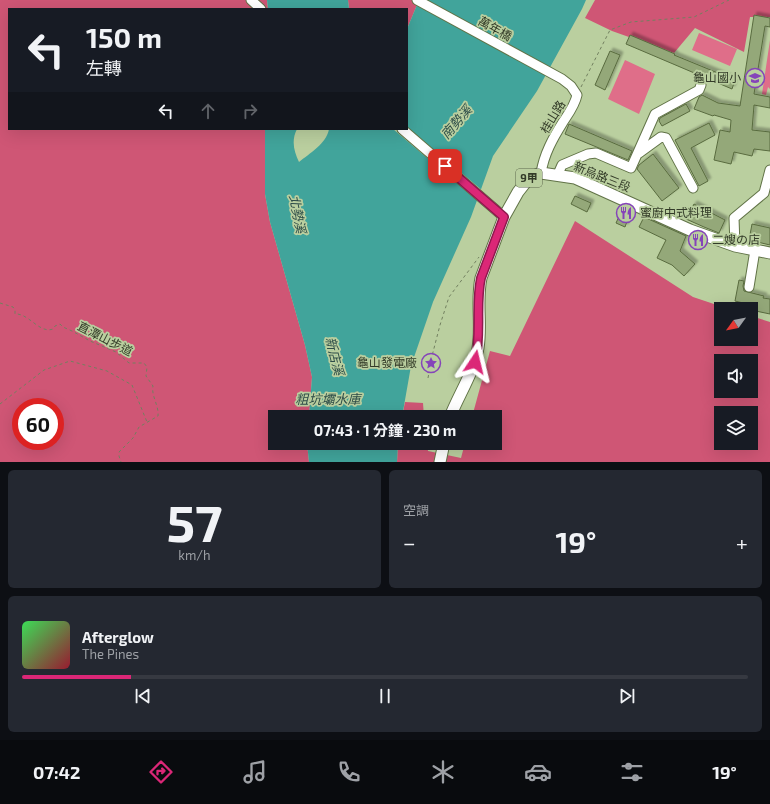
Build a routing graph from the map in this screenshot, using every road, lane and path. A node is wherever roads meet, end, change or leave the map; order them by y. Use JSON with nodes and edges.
{"nodes":[{"id":1,"x":251,"y":0,"type":"edge"},
{"id":2,"x":417,"y":0,"type":"edge"},
{"id":3,"x":729,"y":0,"type":"edge"},
{"id":4,"x":260,"y":8,"type":"edge"},
{"id":5,"x":562,"y":79,"type":"joint"},
{"id":6,"x":701,"y":85,"type":"dead end"},
{"id":7,"x":577,"y":94,"type":"junction"},
{"id":8,"x":403,"y":130,"type":"edge"},
{"id":9,"x":638,"y":154,"type":"junction"},
{"id":10,"x":770,"y":170,"type":"edge"},
{"id":11,"x":541,"y":173,"type":"junction"},
{"id":12,"x":558,"y":174,"type":"junction"},
{"id":13,"x":693,"y":188,"type":"dead end"},
{"id":14,"x":504,"y":217,"type":"junction"},
{"id":15,"x":735,"y":246,"type":"junction"},
{"id":16,"x":755,"y":250,"type":"junction"},
{"id":17,"x":770,"y":252,"type":"edge"},
{"id":18,"x":482,"y":253,"type":"dead end"},
{"id":19,"x":749,"y":287,"type":"dead end"},
{"id":20,"x":0,"y":303,"type":"edge"},
{"id":21,"x":428,"y":378,"type":"dead end"},
{"id":22,"x":0,"y":404,"type":"edge"},
{"id":23,"x":453,"y":410,"type":"edge"},
{"id":24,"x":148,"y":422,"type":"junction"},
{"id":25,"x":443,"y":450,"type":"edge"},
{"id":26,"x":121,"y":462,"type":"edge"},
{"id":27,"x":440,"y":462,"type":"edge"}],
"edges":[{"from":1,"to":4,"type":"street"},
{"from":2,"to":5,"type":"street","name":"萬年橋"},
{"from":3,"to":7,"type":"path"},
{"from":5,"to":7,"type":"street","name":"桂山路"},
{"from":6,"to":9,"type":"street"},
{"from":7,"to":11,"type":"street","name":"桂山路"},
{"from":8,"to":14,"type":"street"},
{"from":9,"to":12,"type":"street"},
{"from":9,"to":13,"type":"street"},
{"from":10,"to":15,"type":"street"},
{"from":11,"to":12,"type":"main road","name":"新烏路三段","number":"9甲"},
{"from":11,"to":14,"type":"main road","number":"9甲"},
{"from":12,"to":15,"type":"main road","name":"新烏路三段","number":"9甲"},
{"from":14,"to":23,"type":"main road","number":"9甲"},
{"from":15,"to":16,"type":"main road","name":"新烏路三段","number":"9甲"},
{"from":16,"to":17,"type":"main road","name":"新烏路三段","number":"9甲"},
{"from":16,"to":19,"type":"street"},
{"from":18,"to":21,"type":"path"},
{"from":20,"to":24,"type":"path","name":"直潭山步道"},
{"from":22,"to":24,"type":"path"},
{"from":24,"to":26,"type":"path","name":"直潭山步道"},
{"from":25,"to":27,"type":"main road"}]}
